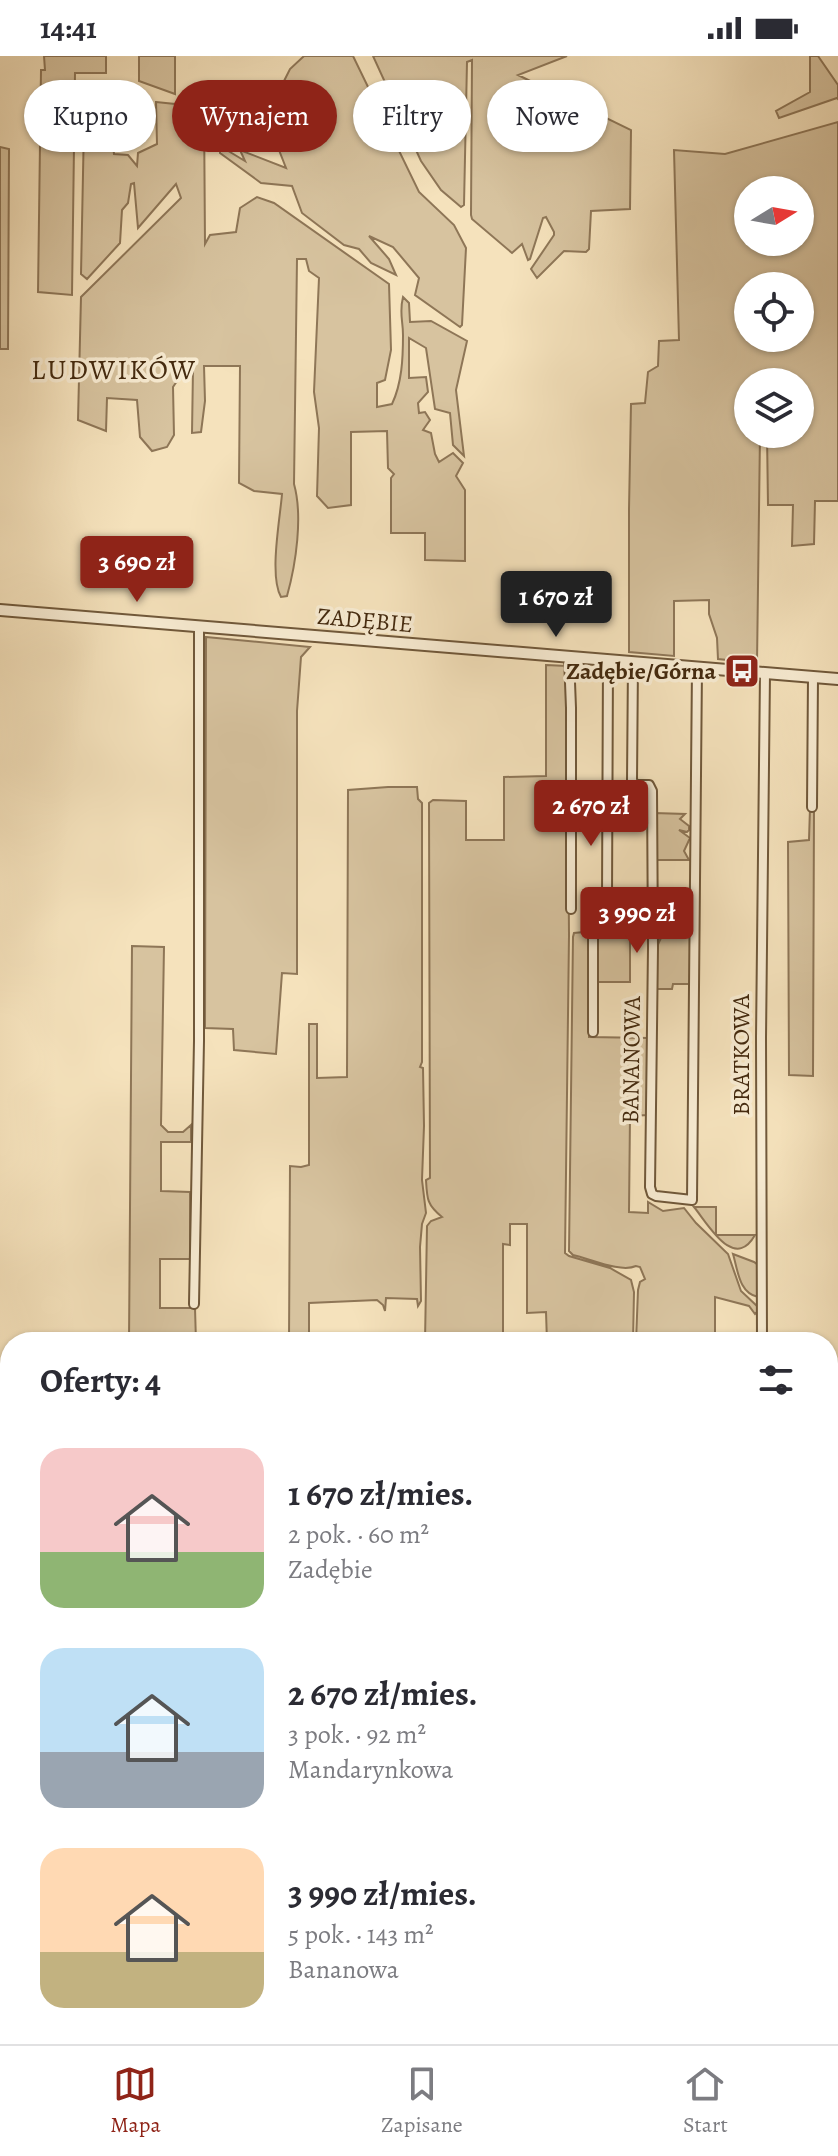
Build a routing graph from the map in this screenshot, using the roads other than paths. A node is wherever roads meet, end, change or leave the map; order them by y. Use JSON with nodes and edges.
{"nodes":[{"id":1,"x":0,"y":610,"type":"edge"},
{"id":2,"x":199,"y":626,"type":"junction"},
{"id":3,"x":569,"y":657,"type":"junction"},
{"id":4,"x":608,"y":660,"type":"junction"},
{"id":5,"x":633,"y":662,"type":"junction"},
{"id":6,"x":697,"y":668,"type":"junction"},
{"id":7,"x":765,"y":673,"type":"junction"},
{"id":8,"x":813,"y":677,"type":"junction"},
{"id":9,"x":838,"y":679,"type":"edge"},
{"id":10,"x":812,"y":807,"type":"dead end"},
{"id":11,"x":571,"y":909,"type":"dead end"},
{"id":12,"x":593,"y":1032,"type":"dead end"},
{"id":13,"x":194,"y":1304,"type":"dead end"},
{"id":14,"x":762,"y":1332,"type":"edge"}],
"edges":[{"from":1,"to":2,"type":"street","name":"ZADĘBIE"},
{"from":2,"to":3,"type":"street","name":"ZADĘBIE"},
{"from":2,"to":13,"type":"street"},
{"from":3,"to":4,"type":"street","name":"ZADĘBIE"},
{"from":3,"to":11,"type":"street"},
{"from":4,"to":5,"type":"street","name":"ZADĘBIE"},
{"from":4,"to":12,"type":"street"},
{"from":5,"to":6,"type":"street","name":"ZADĘBIE"},
{"from":5,"to":6,"type":"street","name":"BANANOWA"},
{"from":6,"to":7,"type":"street","name":"ZADĘBIE"},
{"from":7,"to":8,"type":"street","name":"ZADĘBIE"},
{"from":7,"to":14,"type":"street","name":"BRATKOWA"},
{"from":8,"to":9,"type":"street","name":"ZADĘBIE"},
{"from":8,"to":10,"type":"street"}]}
